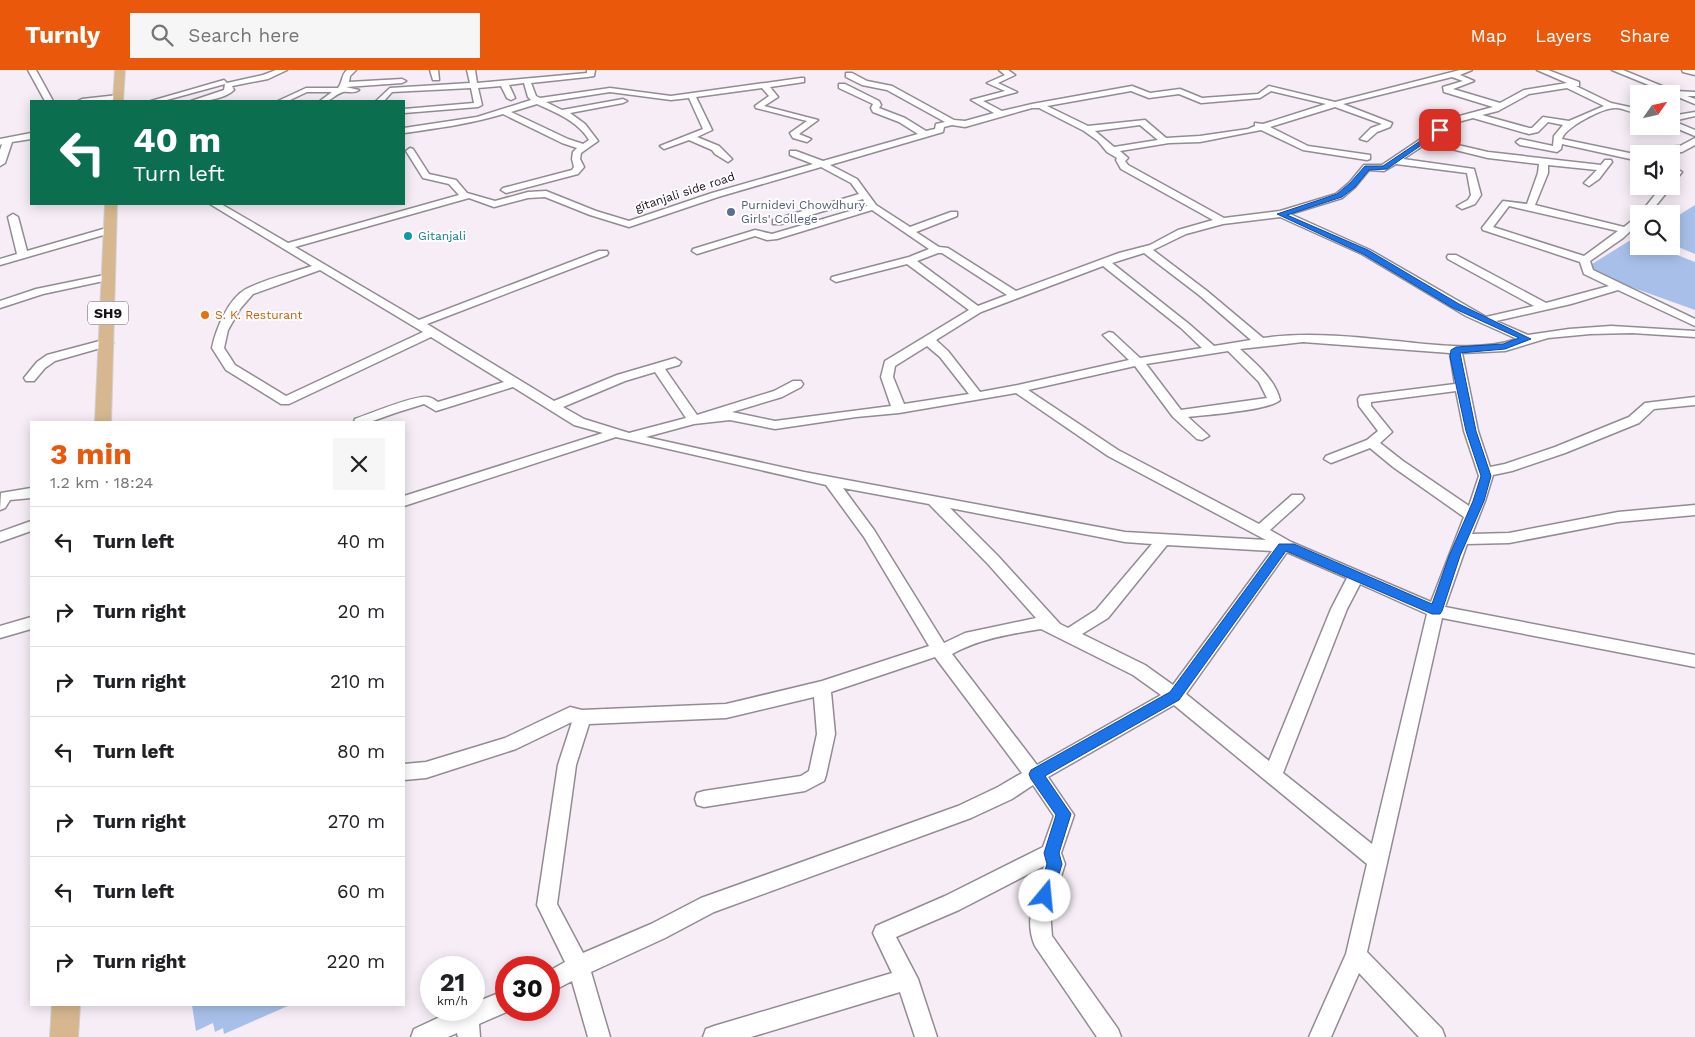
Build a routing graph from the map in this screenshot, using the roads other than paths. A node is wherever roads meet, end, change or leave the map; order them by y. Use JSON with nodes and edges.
{"nodes":[{"id":1,"x":32,"y":70,"type":"edge"},
{"id":2,"x":120,"y":70,"type":"edge"},
{"id":3,"x":283,"y":70,"type":"edge"},
{"id":4,"x":352,"y":70,"type":"edge"},
{"id":5,"x":591,"y":70,"type":"edge"},
{"id":6,"x":1003,"y":70,"type":"edge"},
{"id":7,"x":1541,"y":70,"type":"edge"},
{"id":8,"x":1616,"y":70,"type":"edge"},
{"id":9,"x":1686,"y":70,"type":"edge"},
{"id":10,"x":1460,"y":71,"type":"edge"},
{"id":11,"x":472,"y":73,"type":"edge"},
{"id":12,"x":1695,"y":73,"type":"edge"},
{"id":13,"x":217,"y":74,"type":"dead end"},
{"id":14,"x":435,"y":74,"type":"edge"},
{"id":15,"x":849,"y":74,"type":"dead end"},
{"id":16,"x":482,"y":75,"type":"dead end"},
{"id":17,"x":463,"y":76,"type":"dead end"},
{"id":18,"x":445,"y":78,"type":"dead end"},
{"id":19,"x":605,"y":80,"type":"dead end"},
{"id":20,"x":801,"y":80,"type":"dead end"},
{"id":21,"x":527,"y":81,"type":"junction"},
{"id":22,"x":504,"y":83,"type":"junction"},
{"id":23,"x":226,"y":84,"type":"junction"},
{"id":24,"x":764,"y":85,"type":"junction"},
{"id":25,"x":1653,"y":85,"type":"edge"},
{"id":26,"x":473,"y":86,"type":"junction"},
{"id":27,"x":842,"y":86,"type":"dead end"},
{"id":28,"x":1569,"y":86,"type":"junction"},
{"id":29,"x":343,"y":87,"type":"junction"},
{"id":30,"x":390,"y":90,"type":"junction"},
{"id":31,"x":610,"y":90,"type":"junction"},
{"id":32,"x":1680,"y":93,"type":"edge"},
{"id":33,"x":1695,"y":94,"type":"edge"},
{"id":34,"x":218,"y":95,"type":"junction"},
{"id":35,"x":692,"y":96,"type":"junction"},
{"id":36,"x":1149,"y":96,"type":"junction"},
{"id":37,"x":1680,"y":96,"type":"edge"},
{"id":38,"x":905,"y":97,"type":"junction"},
{"id":39,"x":511,"y":98,"type":"dead end"},
{"id":40,"x":118,"y":99,"type":"edge"},
{"id":41,"x":896,"y":99,"type":"dead end"},
{"id":42,"x":1133,"y":99,"type":"dead end"},
{"id":43,"x":48,"y":100,"type":"edge"},
{"id":44,"x":100,"y":100,"type":"edge"},
{"id":45,"x":159,"y":100,"type":"edge"},
{"id":46,"x":208,"y":100,"type":"edge"},
{"id":47,"x":228,"y":100,"type":"edge"},
{"id":48,"x":284,"y":100,"type":"edge"},
{"id":49,"x":325,"y":100,"type":"edge"},
{"id":50,"x":381,"y":100,"type":"edge"},
{"id":51,"x":537,"y":101,"type":"junction"},
{"id":52,"x":623,"y":102,"type":"dead end"},
{"id":53,"x":886,"y":102,"type":"dead end"},
{"id":54,"x":1695,"y":102,"type":"edge"},
{"id":55,"x":877,"y":104,"type":"junction"},
{"id":56,"x":1334,"y":104,"type":"junction"},
{"id":57,"x":1037,"y":106,"type":"junction"},
{"id":58,"x":1500,"y":106,"type":"junction"},
{"id":59,"x":1610,"y":106,"type":"junction"},
{"id":60,"x":1630,"y":109,"type":"edge"},
{"id":61,"x":405,"y":111,"type":"edge"},
{"id":62,"x":505,"y":112,"type":"junction"},
{"id":63,"x":563,"y":112,"type":"junction"},
{"id":64,"x":1001,"y":114,"type":"junction"},
{"id":65,"x":1695,"y":114,"type":"edge"},
{"id":66,"x":1470,"y":115,"type":"junction"},
{"id":67,"x":1680,"y":118,"type":"edge"},
{"id":68,"x":952,"y":122,"type":"junction"},
{"id":69,"x":1570,"y":124,"type":"junction"},
{"id":70,"x":1259,"y":126,"type":"junction"},
{"id":71,"x":1680,"y":126,"type":"edge"},
{"id":72,"x":1087,"y":129,"type":"junction"},
{"id":73,"x":405,"y":130,"type":"edge"},
{"id":74,"x":1695,"y":133,"type":"edge"},
{"id":75,"x":925,"y":134,"type":"junction"},
{"id":76,"x":30,"y":136,"type":"edge"},
{"id":77,"x":689,"y":137,"type":"junction"},
{"id":78,"x":807,"y":139,"type":"dead end"},
{"id":79,"x":1364,"y":139,"type":"dead end"},
{"id":80,"x":1425,"y":140,"type":"junction"},
{"id":81,"x":1557,"y":140,"type":"junction"},
{"id":82,"x":4,"y":141,"type":"edge"},
{"id":83,"x":1164,"y":141,"type":"junction"},
{"id":84,"x":1520,"y":142,"type":"dead end"},
{"id":85,"x":1695,"y":142,"type":"edge"},
{"id":86,"x":664,"y":146,"type":"dead end"},
{"id":87,"x":583,"y":147,"type":"junction"},
{"id":88,"x":1680,"y":149,"type":"edge"},
{"id":89,"x":1110,"y":150,"type":"junction"},
{"id":90,"x":410,"y":151,"type":"dead end"},
{"id":91,"x":1618,"y":152,"type":"junction"},
{"id":92,"x":793,"y":153,"type":"dead end"},
{"id":93,"x":1630,"y":155,"type":"edge"},
{"id":94,"x":1367,"y":157,"type":"dead end"},
{"id":95,"x":728,"y":159,"type":"dead end"},
{"id":96,"x":1396,"y":161,"type":"junction"},
{"id":97,"x":0,"y":163,"type":"edge"},
{"id":98,"x":1544,"y":163,"type":"junction"},
{"id":99,"x":822,"y":164,"type":"junction"},
{"id":100,"x":1603,"y":168,"type":"junction"},
{"id":101,"x":1589,"y":183,"type":"dead end"},
{"id":102,"x":496,"y":193,"type":"junction"},
{"id":103,"x":464,"y":195,"type":"junction"},
{"id":104,"x":528,"y":195,"type":"junction"},
{"id":105,"x":1661,"y":195,"type":"edge"},
{"id":106,"x":864,"y":196,"type":"junction"},
{"id":107,"x":478,"y":197,"type":"junction"},
{"id":108,"x":111,"y":205,"type":"edge"},
{"id":109,"x":217,"y":205,"type":"edge"},
{"id":110,"x":1652,"y":205,"type":"edge"},
{"id":111,"x":1462,"y":206,"type":"dead end"},
{"id":112,"x":1530,"y":207,"type":"junction"},
{"id":113,"x":873,"y":208,"type":"junction"},
{"id":114,"x":954,"y":214,"type":"dead end"},
{"id":115,"x":1280,"y":214,"type":"junction"},
{"id":116,"x":13,"y":216,"type":"dead end"},
{"id":117,"x":1222,"y":221,"type":"junction"},
{"id":118,"x":777,"y":222,"type":"dead end"},
{"id":119,"x":1630,"y":226,"type":"edge"},
{"id":120,"x":1625,"y":230,"type":"junction"},
{"id":121,"x":909,"y":231,"type":"junction"},
{"id":122,"x":110,"y":236,"type":"junction"},
{"id":123,"x":288,"y":246,"type":"junction"},
{"id":124,"x":1145,"y":249,"type":"junction"},
{"id":125,"x":937,"y":250,"type":"junction"},
{"id":126,"x":697,"y":251,"type":"dead end"},
{"id":127,"x":603,"y":253,"type":"dead end"},
{"id":128,"x":23,"y":256,"type":"junction"},
{"id":129,"x":1452,"y":257,"type":"dead end"},
{"id":130,"x":908,"y":260,"type":"junction"},
{"id":131,"x":1585,"y":260,"type":"junction"},
{"id":132,"x":0,"y":262,"type":"edge"},
{"id":133,"x":1105,"y":262,"type":"junction"},
{"id":134,"x":0,"y":266,"type":"edge"},
{"id":135,"x":322,"y":266,"type":"junction"},
{"id":136,"x":109,"y":277,"type":"junction"},
{"id":137,"x":836,"y":280,"type":"dead end"},
{"id":138,"x":1617,"y":287,"type":"junction"},
{"id":139,"x":1016,"y":296,"type":"junction"},
{"id":140,"x":0,"y":305,"type":"edge"},
{"id":141,"x":1544,"y":307,"type":"junction"},
{"id":142,"x":977,"y":310,"type":"junction"},
{"id":143,"x":1486,"y":320,"type":"junction"},
{"id":144,"x":1695,"y":323,"type":"edge"},
{"id":145,"x":418,"y":324,"type":"junction"},
{"id":146,"x":432,"y":332,"type":"junction"},
{"id":147,"x":1695,"y":334,"type":"edge"},
{"id":148,"x":1109,"y":335,"type":"dead end"},
{"id":149,"x":1527,"y":339,"type":"junction"},
{"id":150,"x":928,"y":340,"type":"junction"},
{"id":151,"x":1260,"y":342,"type":"junction"},
{"id":152,"x":107,"y":343,"type":"junction"},
{"id":153,"x":1231,"y":347,"type":"junction"},
{"id":154,"x":1210,"y":349,"type":"junction"},
{"id":155,"x":1456,"y":350,"type":"junction"},
{"id":156,"x":675,"y":362,"type":"dead end"},
{"id":157,"x":1138,"y":362,"type":"junction"},
{"id":158,"x":658,"y":367,"type":"junction"},
{"id":159,"x":30,"y":378,"type":"dead end"},
{"id":160,"x":513,"y":383,"type":"junction"},
{"id":161,"x":797,"y":384,"type":"dead end"},
{"id":162,"x":1462,"y":387,"type":"junction"},
{"id":163,"x":1018,"y":389,"type":"junction"},
{"id":164,"x":978,"y":397,"type":"junction"},
{"id":165,"x":1695,"y":401,"type":"edge"},
{"id":166,"x":552,"y":406,"type":"junction"},
{"id":167,"x":899,"y":409,"type":"junction"},
{"id":168,"x":1178,"y":414,"type":"junction"},
{"id":169,"x":694,"y":420,"type":"junction"},
{"id":170,"x":103,"y":421,"type":"edge"},
{"id":171,"x":362,"y":421,"type":"edge"},
{"id":172,"x":623,"y":435,"type":"junction"},
{"id":173,"x":1202,"y":436,"type":"dead end"},
{"id":174,"x":1372,"y":443,"type":"junction"},
{"id":175,"x":1331,"y":459,"type":"dead end"},
{"id":176,"x":1485,"y":472,"type":"junction"},
{"id":177,"x":831,"y":481,"type":"junction"},
{"id":178,"x":30,"y":493,"type":"edge"},
{"id":179,"x":1296,"y":498,"type":"dead end"},
{"id":180,"x":405,"y":501,"type":"edge"},
{"id":181,"x":934,"y":501,"type":"junction"},
{"id":182,"x":0,"y":505,"type":"edge"},
{"id":183,"x":1695,"y":510,"type":"edge"},
{"id":184,"x":1472,"y":515,"type":"junction"},
{"id":185,"x":30,"y":526,"type":"edge"},
{"id":186,"x":1260,"y":531,"type":"junction"},
{"id":187,"x":0,"y":537,"type":"edge"},
{"id":188,"x":1462,"y":539,"type":"junction"},
{"id":189,"x":1163,"y":540,"type":"junction"},
{"id":190,"x":1287,"y":547,"type":"junction"},
{"id":191,"x":1356,"y":576,"type":"junction"},
{"id":192,"x":1436,"y":611,"type":"junction"},
{"id":193,"x":30,"y":623,"type":"edge"},
{"id":194,"x":0,"y":632,"type":"edge"},
{"id":195,"x":1062,"y":632,"type":"junction"},
{"id":196,"x":940,"y":650,"type":"junction"},
{"id":197,"x":1695,"y":661,"type":"edge"},
{"id":198,"x":822,"y":688,"type":"junction"},
{"id":199,"x":1175,"y":696,"type":"junction"},
{"id":200,"x":582,"y":716,"type":"junction"},
{"id":201,"x":405,"y":772,"type":"edge"},
{"id":202,"x":1273,"y":775,"type":"junction"},
{"id":203,"x":704,"y":799,"type":"dead end"},
{"id":204,"x":1051,"y":853,"type":"junction"},
{"id":205,"x":1378,"y":861,"type":"junction"},
{"id":206,"x":1356,"y":955,"type":"junction"},
{"id":207,"x":579,"y":967,"type":"junction"},
{"id":208,"x":560,"y":976,"type":"edge"},
{"id":209,"x":907,"y":979,"type":"junction"},
{"id":210,"x":66,"y":1006,"type":"edge"},
{"id":211,"x":495,"y":1007,"type":"edge"},
{"id":212,"x":468,"y":1022,"type":"edge"},
{"id":213,"x":64,"y":1037,"type":"edge"},
{"id":214,"x":422,"y":1037,"type":"edge"},
{"id":215,"x":599,"y":1037,"type":"edge"},
{"id":216,"x":714,"y":1037,"type":"edge"},
{"id":217,"x":926,"y":1037,"type":"edge"},
{"id":218,"x":1110,"y":1037,"type":"edge"},
{"id":219,"x":1320,"y":1037,"type":"edge"},
{"id":220,"x":1434,"y":1037,"type":"edge"}],
"edges":[{"from":1,"to":43,"type":"street"},
{"from":2,"to":40,"type":"main road"},
{"from":3,"to":23,"type":"street"},
{"from":4,"to":29,"type":"street"},
{"from":5,"to":21,"type":"street"},
{"from":6,"to":64,"type":"street"},
{"from":7,"to":28,"type":"street"},
{"from":8,"to":25,"type":"street"},
{"from":9,"to":12,"type":"street"},
{"from":10,"to":56,"type":"street"},
{"from":10,"to":58,"type":"street"},
{"from":11,"to":16,"type":"street"},
{"from":11,"to":17,"type":"street"},
{"from":11,"to":26,"type":"street"},
{"from":13,"to":23,"type":"street"},
{"from":14,"to":18,"type":"street"},
{"from":14,"to":29,"type":"street"},
{"from":15,"to":38,"type":"street"},
{"from":19,"to":31,"type":"street"},
{"from":20,"to":24,"type":"street"},
{"from":21,"to":22,"type":"street"},
{"from":21,"to":51,"type":"street"},
{"from":22,"to":26,"type":"street"},
{"from":22,"to":39,"type":"street"},
{"from":23,"to":34,"type":"street"},
{"from":23,"to":45,"type":"street"},
{"from":24,"to":35,"type":"street"},
{"from":24,"to":78,"type":"street"},
{"from":26,"to":30,"type":"street"},
{"from":26,"to":61,"type":"street"},
{"from":27,"to":55,"type":"street"},
{"from":28,"to":58,"type":"street"},
{"from":28,"to":59,"type":"street"},
{"from":29,"to":30,"type":"street"},
{"from":29,"to":48,"type":"street"},
{"from":29,"to":49,"type":"street"},
{"from":30,"to":50,"type":"street"},
{"from":31,"to":35,"type":"street"},
{"from":31,"to":51,"type":"street"},
{"from":32,"to":33,"type":"street"},
{"from":34,"to":46,"type":"street"},
{"from":34,"to":47,"type":"street"},
{"from":35,"to":77,"type":"street"},
{"from":36,"to":42,"type":"street"},
{"from":36,"to":56,"type":"street"},
{"from":36,"to":57,"type":"street","name":"gitanjali side road"},
{"from":37,"to":54,"type":"street"},
{"from":38,"to":41,"type":"street"},
{"from":38,"to":68,"type":"street"},
{"from":40,"to":44,"type":"street"},
{"from":51,"to":62,"type":"street"},
{"from":51,"to":63,"type":"street"},
{"from":52,"to":63,"type":"street"},
{"from":53,"to":55,"type":"street"},
{"from":55,"to":75,"type":"street"},
{"from":56,"to":70,"type":"street"},
{"from":56,"to":79,"type":"street"},
{"from":57,"to":64,"type":"street","name":"gitanjali side road"},
{"from":57,"to":72,"type":"street"},
{"from":58,"to":66,"type":"street"},
{"from":59,"to":60,"type":"street"},
{"from":59,"to":69,"type":"street"},
{"from":62,"to":73,"type":"street"},
{"from":62,"to":87,"type":"street"},
{"from":63,"to":87,"type":"street"},
{"from":64,"to":68,"type":"street","name":"gitanjali side road"},
{"from":65,"to":67,"type":"street"},
{"from":66,"to":69,"type":"street"},
{"from":66,"to":80,"type":"street"},
{"from":68,"to":75,"type":"street","name":"gitanjali side road"},
{"from":69,"to":81,"type":"street"},
{"from":70,"to":83,"type":"street"},
{"from":70,"to":94,"type":"street"},
{"from":71,"to":74,"type":"street"},
{"from":72,"to":83,"type":"street"},
{"from":72,"to":89,"type":"street"},
{"from":75,"to":99,"type":"street","name":"gitanjali side road"},
{"from":76,"to":82,"type":"street"},
{"from":77,"to":86,"type":"street"},
{"from":77,"to":95,"type":"street"},
{"from":80,"to":96,"type":"street"},
{"from":80,"to":98,"type":"street"},
{"from":81,"to":84,"type":"street"},
{"from":81,"to":91,"type":"street"},
{"from":82,"to":97,"type":"street"},
{"from":83,"to":89,"type":"street"},
{"from":85,"to":88,"type":"street"},
{"from":87,"to":102,"type":"street"},
{"from":89,"to":117,"type":"street"},
{"from":90,"to":103,"type":"street"},
{"from":91,"to":93,"type":"street"},
{"from":91,"to":100,"type":"street"},
{"from":92,"to":99,"type":"street"},
{"from":96,"to":111,"type":"street"},
{"from":96,"to":115,"type":"street"},
{"from":98,"to":100,"type":"street"},
{"from":98,"to":112,"type":"street"},
{"from":99,"to":104,"type":"street","name":"gitanjali side road"},
{"from":99,"to":106,"type":"street"},
{"from":100,"to":101,"type":"street"},
{"from":102,"to":104,"type":"street"},
{"from":102,"to":107,"type":"street"},
{"from":103,"to":107,"type":"street","name":"gitanjali side road"},
{"from":103,"to":123,"type":"street","name":"gitanjali side road"},
{"from":104,"to":107,"type":"street","name":"gitanjali side road"},
{"from":105,"to":110,"type":"street"},
{"from":106,"to":113,"type":"street"},
{"from":106,"to":118,"type":"street"},
{"from":108,"to":122,"type":"main road","number":"SH9"},
{"from":109,"to":123,"type":"street"},
{"from":112,"to":120,"type":"street"},
{"from":112,"to":131,"type":"street"},
{"from":113,"to":121,"type":"street"},
{"from":113,"to":126,"type":"street"},
{"from":114,"to":121,"type":"street"},
{"from":115,"to":117,"type":"street"},
{"from":115,"to":143,"type":"street"},
{"from":116,"to":128,"type":"street"},
{"from":117,"to":124,"type":"street"},
{"from":119,"to":120,"type":"street"},
{"from":120,"to":131,"type":"street"},
{"from":121,"to":125,"type":"street"},
{"from":122,"to":128,"type":"street"},
{"from":122,"to":134,"type":"street"},
{"from":122,"to":136,"type":"main road","number":"SH9"},
{"from":123,"to":135,"type":"street"},
{"from":124,"to":133,"type":"street"},
{"from":124,"to":151,"type":"street"},
{"from":125,"to":130,"type":"street"},
{"from":125,"to":139,"type":"street"},
{"from":127,"to":145,"type":"street"},
{"from":128,"to":132,"type":"street"},
{"from":129,"to":141,"type":"street"},
{"from":130,"to":137,"type":"street"},
{"from":130,"to":142,"type":"street"},
{"from":131,"to":138,"type":"street"},
{"from":133,"to":139,"type":"street"},
{"from":133,"to":154,"type":"street"},
{"from":135,"to":145,"type":"street"},
{"from":135,"to":146,"type":"street"},
{"from":136,"to":140,"type":"street"},
{"from":136,"to":152,"type":"main road","number":"SH9"},
{"from":138,"to":141,"type":"street"},
{"from":138,"to":144,"type":"street"},
{"from":139,"to":142,"type":"street"},
{"from":141,"to":143,"type":"street"},
{"from":142,"to":150,"type":"street"},
{"from":143,"to":149,"type":"street"},
{"from":145,"to":146,"type":"street"},
{"from":146,"to":160,"type":"street"},
{"from":147,"to":149,"type":"street"},
{"from":148,"to":157,"type":"street"},
{"from":149,"to":155,"type":"street"},
{"from":150,"to":164,"type":"street"},
{"from":150,"to":167,"type":"street"},
{"from":151,"to":153,"type":"street"},
{"from":151,"to":155,"type":"street"},
{"from":152,"to":159,"type":"street"},
{"from":152,"to":170,"type":"main road","number":"SH9"},
{"from":153,"to":154,"type":"street"},
{"from":153,"to":168,"type":"street"},
{"from":154,"to":157,"type":"street"},
{"from":155,"to":162,"type":"street"},
{"from":156,"to":158,"type":"street"},
{"from":157,"to":163,"type":"street"},
{"from":157,"to":168,"type":"street"},
{"from":158,"to":166,"type":"street"},
{"from":158,"to":169,"type":"street"},
{"from":160,"to":166,"type":"street"},
{"from":160,"to":171,"type":"street"},
{"from":161,"to":169,"type":"street"},
{"from":162,"to":174,"type":"street"},
{"from":162,"to":176,"type":"street"},
{"from":163,"to":164,"type":"street"},
{"from":163,"to":186,"type":"street"},
{"from":164,"to":167,"type":"street"},
{"from":165,"to":176,"type":"street"},
{"from":166,"to":172,"type":"street"},
{"from":167,"to":169,"type":"street"},
{"from":168,"to":173,"type":"street"},
{"from":169,"to":172,"type":"street"},
{"from":172,"to":177,"type":"street"},
{"from":172,"to":180,"type":"street"},
{"from":174,"to":175,"type":"street"},
{"from":174,"to":184,"type":"street"},
{"from":176,"to":184,"type":"street"},
{"from":177,"to":181,"type":"street"},
{"from":177,"to":196,"type":"street"},
{"from":178,"to":182,"type":"street"},
{"from":179,"to":186,"type":"street"},
{"from":181,"to":189,"type":"street"},
{"from":181,"to":195,"type":"street"},
{"from":183,"to":188,"type":"street"},
{"from":184,"to":188,"type":"street"},
{"from":185,"to":187,"type":"street"},
{"from":186,"to":190,"type":"street"},
{"from":188,"to":192,"type":"street"},
{"from":189,"to":190,"type":"street"},
{"from":189,"to":195,"type":"street"},
{"from":190,"to":191,"type":"street"},
{"from":190,"to":199,"type":"street"},
{"from":191,"to":192,"type":"street"},
{"from":191,"to":202,"type":"street"},
{"from":192,"to":197,"type":"street"},
{"from":192,"to":205,"type":"street"},
{"from":193,"to":194,"type":"street"},
{"from":195,"to":196,"type":"street"},
{"from":195,"to":199,"type":"street"},
{"from":196,"to":198,"type":"street"},
{"from":196,"to":207,"type":"street"},
{"from":198,"to":200,"type":"street"},
{"from":198,"to":203,"type":"street"},
{"from":199,"to":202,"type":"street"},
{"from":199,"to":204,"type":"street"},
{"from":200,"to":201,"type":"street"},
{"from":200,"to":207,"type":"street"},
{"from":202,"to":205,"type":"street"},
{"from":204,"to":209,"type":"street"},
{"from":204,"to":218,"type":"street"},
{"from":205,"to":206,"type":"street"},
{"from":206,"to":219,"type":"street"},
{"from":206,"to":220,"type":"street"},
{"from":207,"to":208,"type":"street"},
{"from":207,"to":215,"type":"street"},
{"from":209,"to":216,"type":"street"},
{"from":209,"to":217,"type":"street"},
{"from":210,"to":213,"type":"main road"},
{"from":211,"to":212,"type":"street"},
{"from":212,"to":214,"type":"street"}]}
